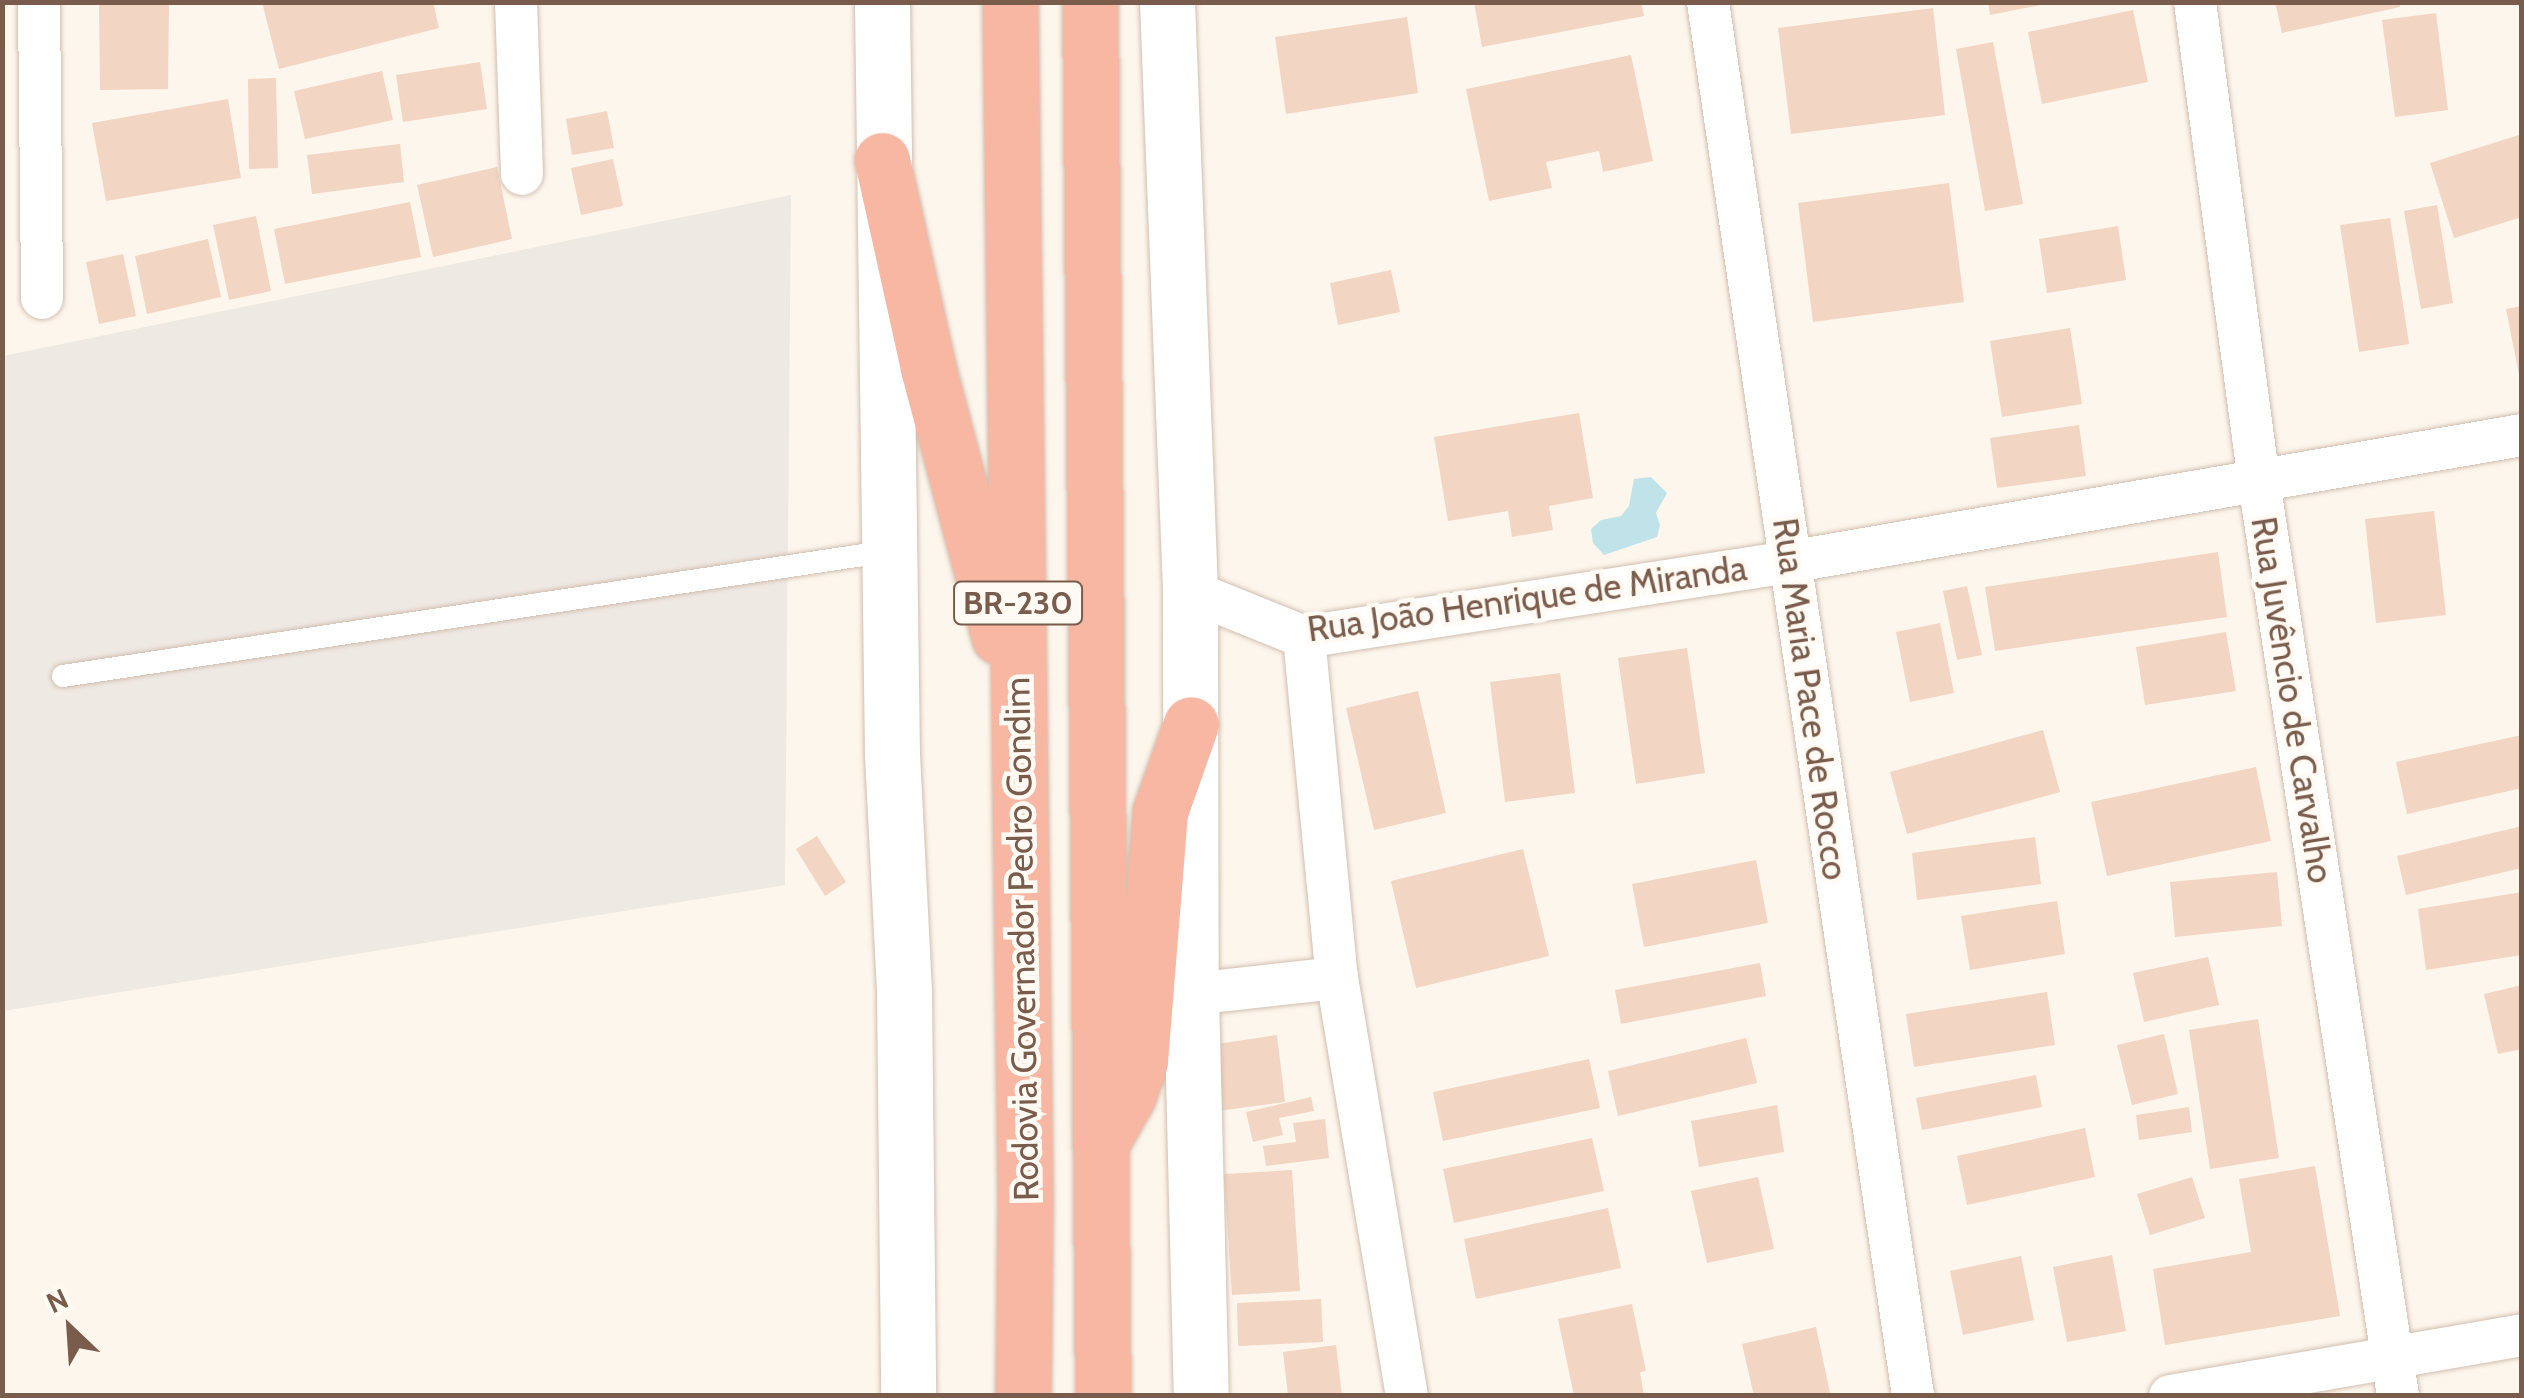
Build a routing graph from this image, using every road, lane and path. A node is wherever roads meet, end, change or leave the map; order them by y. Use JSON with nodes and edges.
{"nodes":[{"id":1,"x":39,"y":2,"type":"edge"},
{"id":2,"x":516,"y":2,"type":"edge"},
{"id":3,"x":882,"y":2,"type":"edge"},
{"id":4,"x":1010,"y":2,"type":"edge"},
{"id":5,"x":1090,"y":2,"type":"edge"},
{"id":6,"x":1167,"y":2,"type":"edge"},
{"id":7,"x":1708,"y":2,"type":"edge"},
{"id":8,"x":2195,"y":2,"type":"edge"},
{"id":9,"x":882,"y":160,"type":"junction"},
{"id":10,"x":522,"y":174,"type":"dead end"},
{"id":11,"x":42,"y":298,"type":"dead end"},
{"id":12,"x":2522,"y":435,"type":"edge"},
{"id":13,"x":2258,"y":482,"type":"junction"},
{"id":14,"x":890,"y":551,"type":"junction"},
{"id":15,"x":1789,"y":562,"type":"junction"},
{"id":16,"x":1190,"y":590,"type":"junction"},
{"id":17,"x":1304,"y":637,"type":"junction"},
{"id":18,"x":63,"y":676,"type":"dead end"},
{"id":19,"x":1020,"y":713,"type":"junction"},
{"id":20,"x":1192,"y":724,"type":"junction"},
{"id":21,"x":1337,"y":978,"type":"junction"},
{"id":22,"x":1191,"y":994,"type":"junction"},
{"id":23,"x":1098,"y":1148,"type":"junction"},
{"id":24,"x":2522,"y":1334,"type":"edge"},
{"id":25,"x":2395,"y":1376,"type":"edge"},
{"id":26,"x":908,"y":1396,"type":"edge"},
{"id":27,"x":1023,"y":1396,"type":"edge"},
{"id":28,"x":1102,"y":1396,"type":"edge"},
{"id":29,"x":1201,"y":1396,"type":"edge"},
{"id":30,"x":1407,"y":1396,"type":"edge"},
{"id":31,"x":1913,"y":1396,"type":"edge"},
{"id":32,"x":2170,"y":1396,"type":"edge"}],
"edges":[{"from":1,"to":11,"type":"street"},
{"from":2,"to":10,"type":"street"},
{"from":3,"to":9,"type":"street"},
{"from":4,"to":19,"type":"highway","name":"Rodovia Governador Pedro Gondim","number":"BR-230"},
{"from":5,"to":23,"type":"highway","name":"Rodovia Governador Pedro Gondim","number":"BR-230"},
{"from":6,"to":16,"type":"street"},
{"from":7,"to":15,"type":"street","name":"Rua Maria Pace de Rocco"},
{"from":8,"to":13,"type":"street","name":"Rua Juvêncio de Carvalho"},
{"from":9,"to":14,"type":"street"},
{"from":9,"to":19,"type":"highway"},
{"from":12,"to":13,"type":"street","name":"Rua João Henrique de Miranda"},
{"from":13,"to":15,"type":"street","name":"Rua João Henrique de Miranda"},
{"from":13,"to":25,"type":"street","name":"Rua Juvêncio de Carvalho"},
{"from":14,"to":18,"type":"lane"},
{"from":14,"to":26,"type":"street"},
{"from":15,"to":17,"type":"street","name":"Rua João Henrique de Miranda"},
{"from":15,"to":31,"type":"street","name":"Rua Maria Pace de Rocco"},
{"from":16,"to":17,"type":"street","name":"Rua João Henrique de Miranda"},
{"from":16,"to":20,"type":"street"},
{"from":17,"to":21,"type":"street"},
{"from":19,"to":27,"type":"highway","name":"Rodovia Governador Pedro Gondim","number":"BR-230"},
{"from":20,"to":22,"type":"street"},
{"from":20,"to":23,"type":"highway"},
{"from":21,"to":22,"type":"street"},
{"from":21,"to":30,"type":"street"},
{"from":22,"to":29,"type":"street"},
{"from":23,"to":28,"type":"highway","name":"Rodovia Governador Pedro Gondim","number":"BR-230"},
{"from":24,"to":25,"type":"street"},
{"from":25,"to":32,"type":"street"}]}
